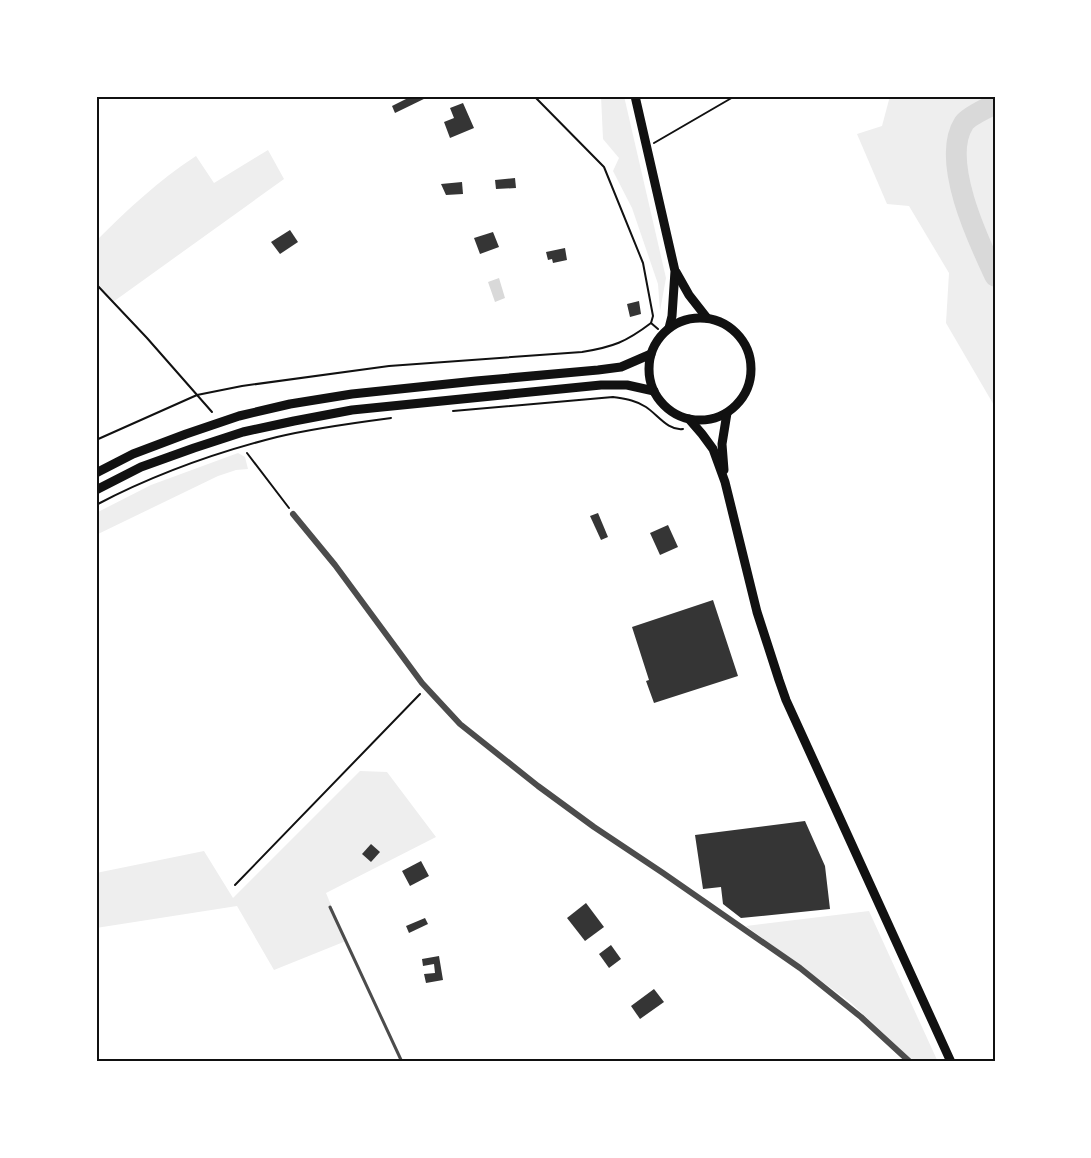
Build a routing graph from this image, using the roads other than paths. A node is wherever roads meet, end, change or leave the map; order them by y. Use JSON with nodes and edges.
{"nodes":[{"id":1,"x":635,"y":96,"type":"edge"},
{"id":2,"x":675,"y":271,"type":"junction"},
{"id":3,"x":706,"y":318,"type":"junction"},
{"id":4,"x":666,"y":331,"type":"junction"},
{"id":5,"x":651,"y":354,"type":"junction"},
{"id":6,"x":654,"y":392,"type":"junction"},
{"id":7,"x":727,"y":413,"type":"junction"},
{"id":8,"x":691,"y":422,"type":"junction"},
{"id":9,"x":96,"y":473,"type":"edge"},
{"id":10,"x":724,"y":482,"type":"junction"},
{"id":11,"x":96,"y":490,"type":"edge"},
{"id":12,"x":293,"y":513,"type":"road end"},
{"id":13,"x":330,"y":907,"type":"dead end"},
{"id":14,"x":402,"y":1062,"type":"edge"},
{"id":15,"x":910,"y":1062,"type":"edge"},
{"id":16,"x":951,"y":1062,"type":"edge"}],
"edges":[{"from":1,"to":2,"type":"main road"},
{"from":2,"to":3,"type":"main road"},
{"from":2,"to":4,"type":"main road"},
{"from":3,"to":4,"type":"main road"},
{"from":3,"to":7,"type":"main road"},
{"from":4,"to":5,"type":"main road"},
{"from":5,"to":6,"type":"main road"},
{"from":5,"to":9,"type":"main road"},
{"from":6,"to":8,"type":"main road"},
{"from":6,"to":11,"type":"main road"},
{"from":7,"to":8,"type":"main road"},
{"from":7,"to":10,"type":"main road"},
{"from":8,"to":10,"type":"main road"},
{"from":10,"to":16,"type":"main road"},
{"from":12,"to":15,"type":"street"},
{"from":13,"to":14,"type":"lane"}]}
